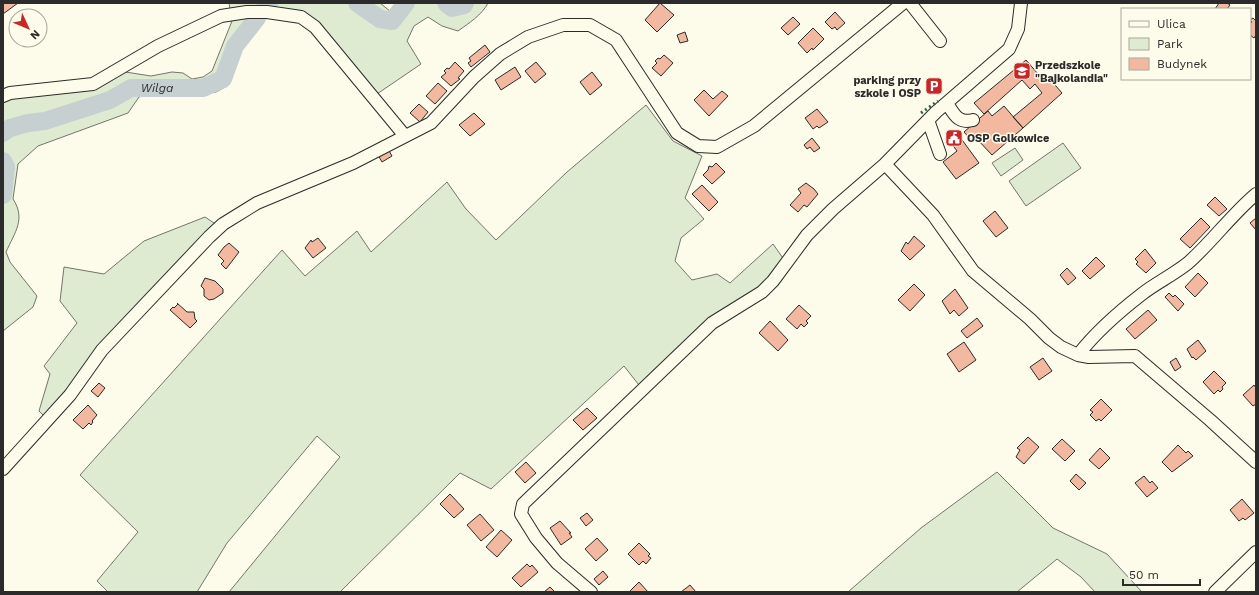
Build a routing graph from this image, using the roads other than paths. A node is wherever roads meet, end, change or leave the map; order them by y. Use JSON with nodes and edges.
{"nodes":[{"id":1,"x":903,"y":3,"type":"edge"},
{"id":2,"x":910,"y":3,"type":"edge"},
{"id":3,"x":1021,"y":3,"type":"edge"},
{"id":4,"x":940,"y":41,"type":"dead end"},
{"id":5,"x":3,"y":96,"type":"edge"},
{"id":6,"x":947,"y":103,"type":"junction"},
{"id":7,"x":928,"y":120,"type":"junction"},
{"id":8,"x":973,"y":120,"type":"dead end"},
{"id":9,"x":405,"y":136,"type":"junction"},
{"id":10,"x":940,"y":154,"type":"dead end"},
{"id":11,"x":885,"y":164,"type":"junction"},
{"id":12,"x":1256,"y":194,"type":"edge"},
{"id":13,"x":1078,"y":355,"type":"junction"},
{"id":14,"x":1256,"y":462,"type":"edge"},
{"id":15,"x":3,"y":469,"type":"edge"},
{"id":16,"x":1256,"y":552,"type":"edge"},
{"id":17,"x":591,"y":592,"type":"edge"},
{"id":18,"x":1215,"y":592,"type":"edge"}],
"edges":[{"from":1,"to":9,"type":"street"},
{"from":2,"to":4,"type":"street"},
{"from":3,"to":6,"type":"street"},
{"from":5,"to":9,"type":"street"},
{"from":6,"to":7,"type":"street"},
{"from":6,"to":8,"type":"street"},
{"from":7,"to":10,"type":"street"},
{"from":7,"to":11,"type":"street"},
{"from":9,"to":15,"type":"street"},
{"from":11,"to":13,"type":"street"},
{"from":11,"to":17,"type":"street"},
{"from":12,"to":13,"type":"street"},
{"from":13,"to":14,"type":"street"},
{"from":16,"to":18,"type":"street"}]}
